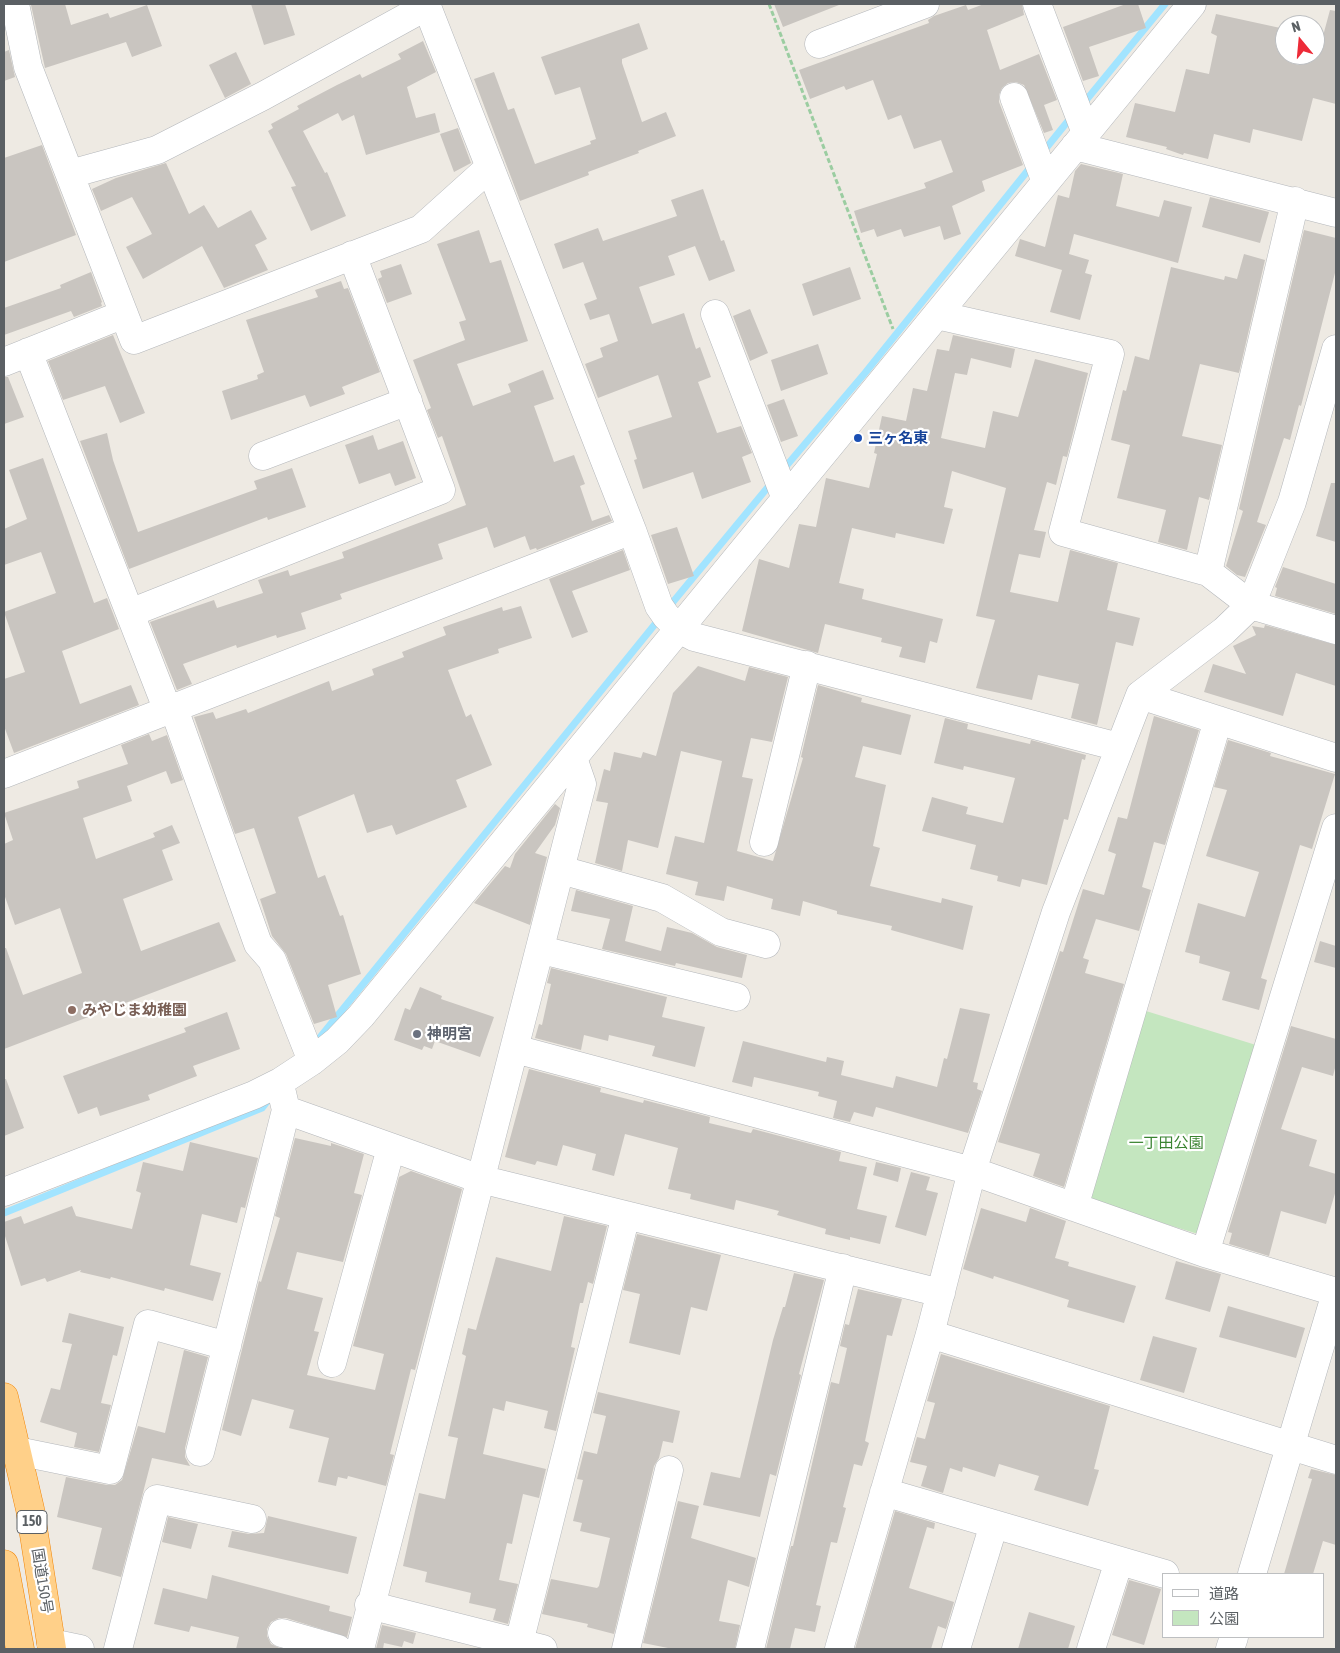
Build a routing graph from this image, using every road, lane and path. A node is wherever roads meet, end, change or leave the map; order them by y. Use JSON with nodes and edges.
{"nodes":[{"id":1,"x":15,"y":4,"type":"edge"},
{"id":2,"x":769,"y":4,"type":"edge"},
{"id":3,"x":926,"y":4,"type":"edge"},
{"id":4,"x":1037,"y":4,"type":"edge"},
{"id":5,"x":427,"y":5,"type":"edge"},
{"id":6,"x":1188,"y":6,"type":"edge"},
{"id":7,"x":819,"y":44,"type":"dead end"},
{"id":8,"x":1014,"y":97,"type":"dead end"},
{"id":9,"x":1081,"y":140,"type":"junction"},
{"id":10,"x":490,"y":167,"type":"junction"},
{"id":11,"x":70,"y":174,"type":"junction"},
{"id":12,"x":1046,"y":182,"type":"junction"},
{"id":13,"x":1295,"y":201,"type":"junction"},
{"id":14,"x":1336,"y":213,"type":"edge"},
{"id":15,"x":352,"y":255,"type":"junction"},
{"id":16,"x":124,"y":314,"type":"junction"},
{"id":17,"x":715,"y":314,"type":"dead end"},
{"id":18,"x":937,"y":315,"type":"junction"},
{"id":19,"x":1336,"y":350,"type":"edge"},
{"id":20,"x":903,"y":356,"type":"junction"},
{"id":21,"x":16,"y":357,"type":"edge"},
{"id":22,"x":408,"y":401,"type":"junction"},
{"id":23,"x":263,"y":456,"type":"dead end"},
{"id":24,"x":786,"y":499,"type":"junction"},
{"id":25,"x":632,"y":530,"type":"junction"},
{"id":26,"x":1208,"y":572,"type":"junction"},
{"id":27,"x":1251,"y":605,"type":"junction"},
{"id":28,"x":130,"y":613,"type":"junction"},
{"id":29,"x":679,"y":629,"type":"junction"},
{"id":30,"x":1336,"y":630,"type":"edge"},
{"id":31,"x":807,"y":665,"type":"junction"},
{"id":32,"x":1140,"y":695,"type":"junction"},
{"id":33,"x":171,"y":710,"type":"junction"},
{"id":34,"x":1218,"y":720,"type":"junction"},
{"id":35,"x":1119,"y":747,"type":"junction"},
{"id":36,"x":573,"y":758,"type":"junction"},
{"id":37,"x":1336,"y":758,"type":"edge"},
{"id":38,"x":4,"y":774,"type":"edge"},
{"id":39,"x":1336,"y":828,"type":"edge"},
{"id":40,"x":764,"y":842,"type":"dead end"},
{"id":41,"x":561,"y":870,"type":"junction"},
{"id":42,"x":766,"y":944,"type":"dead end"},
{"id":43,"x":541,"y":950,"type":"junction"},
{"id":44,"x":736,"y":997,"type":"dead end"},
{"id":45,"x":515,"y":1049,"type":"junction"},
{"id":46,"x":312,"y":1062,"type":"junction"},
{"id":47,"x":280,"y":1082,"type":"junction"},
{"id":48,"x":286,"y":1110,"type":"junction"},
{"id":49,"x":391,"y":1148,"type":"junction"},
{"id":50,"x":972,"y":1171,"type":"junction"},
{"id":51,"x":480,"y":1179,"type":"junction"},
{"id":52,"x":4,"y":1192,"type":"edge"},
{"id":53,"x":1074,"y":1207,"type":"junction"},
{"id":54,"x":626,"y":1215,"type":"junction"},
{"id":55,"x":1205,"y":1253,"type":"junction"},
{"id":56,"x":843,"y":1268,"type":"junction"},
{"id":57,"x":1336,"y":1292,"type":"edge"},
{"id":58,"x":941,"y":1293,"type":"junction"},
{"id":59,"x":930,"y":1334,"type":"junction"},
{"id":60,"x":227,"y":1346,"type":"junction"},
{"id":61,"x":332,"y":1364,"type":"dead end"},
{"id":62,"x":4,"y":1397,"type":"edge"},
{"id":63,"x":1291,"y":1446,"type":"junction"},
{"id":64,"x":17,"y":1451,"type":"junction"},
{"id":65,"x":200,"y":1452,"type":"dead end"},
{"id":66,"x":1336,"y":1460,"type":"edge"},
{"id":67,"x":669,"y":1470,"type":"dead end"},
{"id":68,"x":884,"y":1492,"type":"junction"},
{"id":69,"x":252,"y":1519,"type":"dead end"},
{"id":70,"x":994,"y":1524,"type":"junction"},
{"id":71,"x":1119,"y":1561,"type":"junction"},
{"id":72,"x":4,"y":1564,"type":"edge"},
{"id":73,"x":1162,"y":1573,"type":"edge"},
{"id":74,"x":1252,"y":1573,"type":"edge"},
{"id":75,"x":369,"y":1606,"type":"junction"},
{"id":76,"x":9,"y":1614,"type":"edge"},
{"id":77,"x":282,"y":1633,"type":"dead end"},
{"id":78,"x":52,"y":1646,"type":"edge"},
{"id":79,"x":531,"y":1646,"type":"edge"},
{"id":80,"x":20,"y":1649,"type":"edge"},
{"id":81,"x":80,"y":1649,"type":"edge"},
{"id":82,"x":118,"y":1649,"type":"edge"},
{"id":83,"x":338,"y":1649,"type":"edge"},
{"id":84,"x":360,"y":1649,"type":"edge"},
{"id":85,"x":626,"y":1649,"type":"edge"},
{"id":86,"x":750,"y":1649,"type":"edge"},
{"id":87,"x":839,"y":1649,"type":"edge"},
{"id":88,"x":956,"y":1649,"type":"edge"},
{"id":89,"x":1091,"y":1649,"type":"edge"}],
"edges":[{"from":1,"to":11,"type":"street"},
{"from":2,"to":20,"type":"path"},
{"from":3,"to":7,"type":"street"},
{"from":4,"to":9,"type":"street"},
{"from":5,"to":10,"type":"street"},
{"from":5,"to":11,"type":"street"},
{"from":6,"to":9,"type":"street"},
{"from":8,"to":12,"type":"street"},
{"from":9,"to":12,"type":"street"},
{"from":9,"to":13,"type":"street"},
{"from":10,"to":15,"type":"street"},
{"from":10,"to":25,"type":"street"},
{"from":11,"to":16,"type":"street"},
{"from":12,"to":18,"type":"street"},
{"from":13,"to":14,"type":"street"},
{"from":13,"to":26,"type":"street"},
{"from":15,"to":16,"type":"street"},
{"from":15,"to":22,"type":"street"},
{"from":16,"to":21,"type":"street"},
{"from":17,"to":24,"type":"street"},
{"from":18,"to":20,"type":"street"},
{"from":18,"to":26,"type":"street"},
{"from":19,"to":27,"type":"street"},
{"from":20,"to":24,"type":"street"},
{"from":21,"to":28,"type":"street"},
{"from":22,"to":23,"type":"street"},
{"from":22,"to":28,"type":"street"},
{"from":24,"to":29,"type":"street"},
{"from":25,"to":29,"type":"street"},
{"from":25,"to":33,"type":"street"},
{"from":26,"to":27,"type":"street"},
{"from":27,"to":30,"type":"street"},
{"from":27,"to":32,"type":"street"},
{"from":28,"to":33,"type":"street"},
{"from":29,"to":31,"type":"street"},
{"from":29,"to":36,"type":"street"},
{"from":31,"to":35,"type":"street"},
{"from":31,"to":40,"type":"street"},
{"from":32,"to":34,"type":"street"},
{"from":32,"to":35,"type":"street"},
{"from":33,"to":38,"type":"street"},
{"from":33,"to":46,"type":"street"},
{"from":34,"to":37,"type":"street"},
{"from":34,"to":53,"type":"street"},
{"from":35,"to":50,"type":"street"},
{"from":36,"to":41,"type":"street"},
{"from":36,"to":46,"type":"street"},
{"from":39,"to":55,"type":"street"},
{"from":41,"to":42,"type":"street"},
{"from":41,"to":43,"type":"street"},
{"from":43,"to":44,"type":"street"},
{"from":43,"to":45,"type":"street"},
{"from":45,"to":50,"type":"street"},
{"from":45,"to":51,"type":"street"},
{"from":46,"to":47,"type":"street"},
{"from":47,"to":48,"type":"street"},
{"from":47,"to":52,"type":"street"},
{"from":48,"to":49,"type":"street"},
{"from":48,"to":60,"type":"street"},
{"from":49,"to":51,"type":"street"},
{"from":49,"to":61,"type":"street"},
{"from":50,"to":53,"type":"street"},
{"from":50,"to":58,"type":"street"},
{"from":51,"to":54,"type":"street"},
{"from":51,"to":75,"type":"street"},
{"from":53,"to":55,"type":"street"},
{"from":54,"to":56,"type":"street"},
{"from":54,"to":79,"type":"street"},
{"from":55,"to":57,"type":"street"},
{"from":56,"to":58,"type":"street"},
{"from":56,"to":86,"type":"street"},
{"from":57,"to":63,"type":"street"},
{"from":58,"to":59,"type":"street"},
{"from":59,"to":63,"type":"street"},
{"from":59,"to":68,"type":"street"},
{"from":60,"to":64,"type":"street"},
{"from":60,"to":65,"type":"street"},
{"from":62,"to":64,"type":"highway","name":"国道150号","number":"150"},
{"from":63,"to":66,"type":"street"},
{"from":63,"to":74,"type":"street"},
{"from":64,"to":78,"type":"highway","name":"国道150号","number":"150"},
{"from":67,"to":85,"type":"street"},
{"from":68,"to":70,"type":"street"},
{"from":68,"to":87,"type":"street"},
{"from":69,"to":82,"type":"street"},
{"from":70,"to":71,"type":"street"},
{"from":70,"to":88,"type":"street"},
{"from":71,"to":73,"type":"street"},
{"from":71,"to":89,"type":"street"},
{"from":72,"to":76,"type":"highway"},
{"from":75,"to":79,"type":"street"},
{"from":75,"to":84,"type":"street"},
{"from":76,"to":80,"type":"highway"},
{"from":77,"to":83,"type":"street"},
{"from":78,"to":81,"type":"street"}]}
